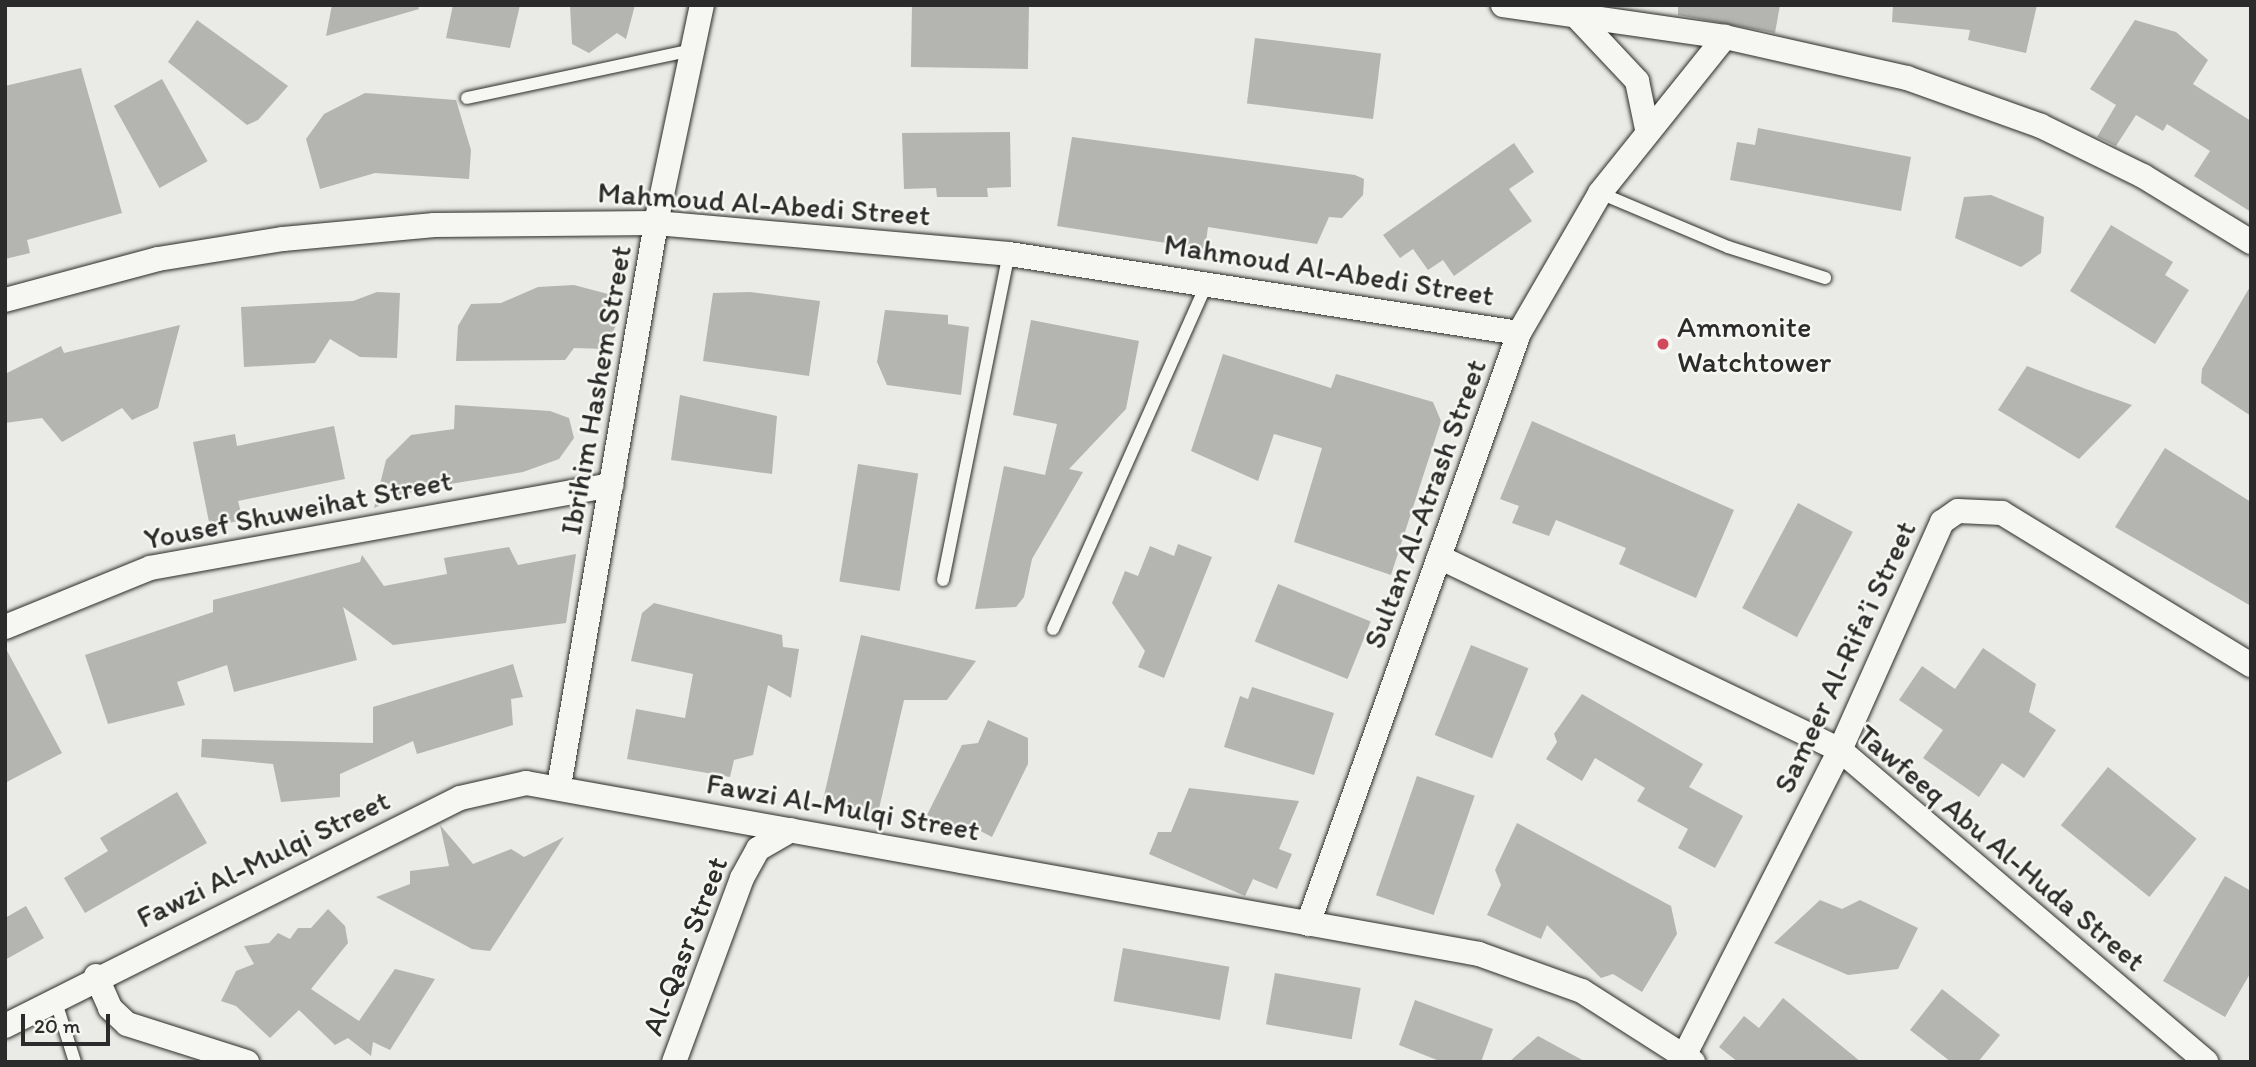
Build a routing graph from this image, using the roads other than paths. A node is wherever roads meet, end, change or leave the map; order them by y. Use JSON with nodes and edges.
{"nodes":[{"id":1,"x":702,"y":5,"type":"edge"},
{"id":2,"x":1503,"y":5,"type":"edge"},
{"id":3,"x":1577,"y":17,"type":"junction"},
{"id":4,"x":1725,"y":37,"type":"junction"},
{"id":5,"x":694,"y":50,"type":"junction"},
{"id":6,"x":467,"y":98,"type":"dead end"},
{"id":7,"x":1647,"y":129,"type":"junction"},
{"id":8,"x":1600,"y":193,"type":"junction"},
{"id":9,"x":656,"y":223,"type":"junction"},
{"id":10,"x":2251,"y":242,"type":"edge"},
{"id":11,"x":1009,"y":254,"type":"junction"},
{"id":12,"x":1825,"y":278,"type":"dead end"},
{"id":13,"x":1209,"y":281,"type":"junction"},
{"id":14,"x":5,"y":300,"type":"edge"},
{"id":15,"x":1520,"y":332,"type":"junction"},
{"id":16,"x":612,"y":485,"type":"junction"},
{"id":17,"x":1439,"y":557,"type":"junction"},
{"id":18,"x":943,"y":580,"type":"dead end"},
{"id":19,"x":5,"y":627,"type":"edge"},
{"id":20,"x":1054,"y":629,"type":"dead end"},
{"id":21,"x":2251,"y":665,"type":"edge"},
{"id":22,"x":1840,"y":750,"type":"junction"},
{"id":23,"x":559,"y":786,"type":"junction"},
{"id":24,"x":791,"y":830,"type":"junction"},
{"id":25,"x":1308,"y":924,"type":"junction"},
{"id":26,"x":96,"y":976,"type":"junction"},
{"id":27,"x":55,"y":999,"type":"junction"},
{"id":28,"x":5,"y":1026,"type":"edge"},
{"id":29,"x":1686,"y":1059,"type":"edge"},
{"id":30,"x":75,"y":1062,"type":"edge"},
{"id":31,"x":247,"y":1062,"type":"edge"},
{"id":32,"x":674,"y":1062,"type":"edge"},
{"id":33,"x":2206,"y":1062,"type":"edge"}],
"edges":[{"from":1,"to":5,"type":"street","name":"Ibrihim Hashem Street"},
{"from":2,"to":3,"type":"street"},
{"from":3,"to":4,"type":"street"},
{"from":3,"to":7,"type":"street"},
{"from":4,"to":7,"type":"street","name":"Sultan Al-Atrash Street"},
{"from":4,"to":10,"type":"street"},
{"from":5,"to":6,"type":"lane"},
{"from":5,"to":9,"type":"street","name":"Ibrihim Hashem Street"},
{"from":7,"to":8,"type":"street","name":"Sultan Al-Atrash Street"},
{"from":8,"to":12,"type":"lane"},
{"from":8,"to":15,"type":"street","name":"Sultan Al-Atrash Street"},
{"from":9,"to":11,"type":"street","name":"Mahmoud Al-Abedi Street"},
{"from":9,"to":14,"type":"street","name":"Mahmoud Al-Abedi Street"},
{"from":9,"to":16,"type":"street","name":"Ibrihim Hashem Street"},
{"from":11,"to":13,"type":"street","name":"Mahmoud Al-Abedi Street"},
{"from":11,"to":18,"type":"lane"},
{"from":13,"to":15,"type":"street","name":"Mahmoud Al-Abedi Street"},
{"from":13,"to":20,"type":"lane"},
{"from":15,"to":17,"type":"street","name":"Sultan Al-Atrash Street"},
{"from":16,"to":19,"type":"street","name":"Yousef Shuweihat Street"},
{"from":16,"to":23,"type":"street","name":"Ibrihim Hashem Street"},
{"from":17,"to":22,"type":"street","name":"Tawfeeq Abu Al-Huda Street"},
{"from":17,"to":25,"type":"street","name":"Sultan Al-Atrash Street"},
{"from":21,"to":22,"type":"street","name":"Sameer Al-Rifa’i Street"},
{"from":22,"to":29,"type":"street","name":"Sameer Al-Rifa’i Street"},
{"from":22,"to":33,"type":"street","name":"Tawfeeq Abu Al-Huda Street"},
{"from":23,"to":24,"type":"street","name":"Fawzi Al-Mulqi Street"},
{"from":23,"to":26,"type":"street","name":"Fawzi Al-Mulqi Street"},
{"from":24,"to":25,"type":"street","name":"Fawzi Al-Mulqi Street"},
{"from":24,"to":32,"type":"street","name":"Al-Qasr Street"},
{"from":25,"to":29,"type":"street","name":"Fawzi Al-Mulqi Street"},
{"from":26,"to":27,"type":"street","name":"Fawzi Al-Mulqi Street"},
{"from":26,"to":31,"type":"street"},
{"from":27,"to":28,"type":"street","name":"Fawzi Al-Mulqi Street"},
{"from":27,"to":30,"type":"lane"}]}
